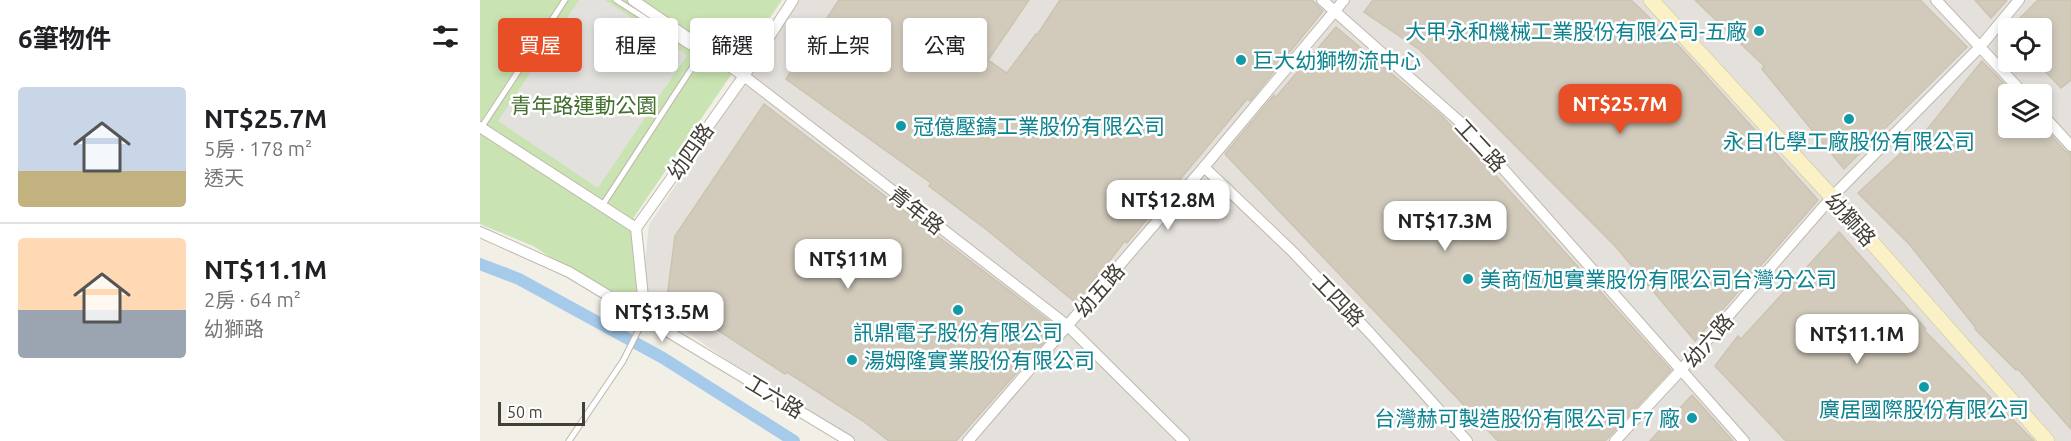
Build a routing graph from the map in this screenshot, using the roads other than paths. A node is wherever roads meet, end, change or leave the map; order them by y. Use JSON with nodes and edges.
{"nodes":[{"id":1,"x":565,"y":0,"type":"edge"},
{"id":2,"x":616,"y":0,"type":"edge"},
{"id":3,"x":633,"y":0,"type":"edge"},
{"id":4,"x":794,"y":0,"type":"edge"},
{"id":5,"x":1322,"y":0,"type":"edge"},
{"id":6,"x":1344,"y":0,"type":"edge"},
{"id":7,"x":1651,"y":0,"type":"edge"},
{"id":8,"x":1936,"y":0,"type":"edge"},
{"id":9,"x":2019,"y":0,"type":"edge"},
{"id":10,"x":1335,"y":11,"type":"junction"},
{"id":11,"x":1980,"y":47,"type":"junction"},
{"id":12,"x":744,"y":76,"type":"junction"},
{"id":13,"x":2015,"y":84,"type":"edge"},
{"id":14,"x":2052,"y":125,"type":"edge"},
{"id":15,"x":480,"y":127,"type":"edge"},
{"id":16,"x":2071,"y":146,"type":"edge"},
{"id":17,"x":1204,"y":167,"type":"junction"},
{"id":18,"x":1832,"y":197,"type":"junction"},
{"id":19,"x":602,"y":206,"type":"junction"},
{"id":20,"x":636,"y":228,"type":"junction"},
{"id":21,"x":480,"y":232,"type":"edge"},
{"id":22,"x":645,"y":317,"type":"junction"},
{"id":23,"x":1068,"y":326,"type":"junction"},
{"id":24,"x":1681,"y":370,"type":"junction"},
{"id":25,"x":568,"y":441,"type":"edge"},
{"id":26,"x":849,"y":441,"type":"edge"},
{"id":27,"x":968,"y":441,"type":"edge"},
{"id":28,"x":1184,"y":441,"type":"edge"},
{"id":29,"x":1467,"y":441,"type":"edge"},
{"id":30,"x":1616,"y":441,"type":"edge"},
{"id":31,"x":1744,"y":441,"type":"edge"},
{"id":32,"x":2047,"y":441,"type":"edge"}],
"edges":[{"from":1,"to":15,"type":"lane"},
{"from":2,"to":19,"type":"lane"},
{"from":3,"to":12,"type":"street","name":"青年路"},
{"from":4,"to":12,"type":"street","name":"幼四路"},
{"from":5,"to":10,"type":"street","name":"工二路"},
{"from":6,"to":10,"type":"street","name":"幼五路"},
{"from":7,"to":18,"type":"street","name":"幼獅路"},
{"from":8,"to":11,"type":"street"},
{"from":9,"to":11,"type":"street","name":"幼六路"},
{"from":10,"to":17,"type":"street","name":"幼五路"},
{"from":10,"to":24,"type":"street","name":"工二路"},
{"from":11,"to":13,"type":"street"},
{"from":11,"to":18,"type":"street","name":"幼六路"},
{"from":12,"to":20,"type":"street","name":"幼四路"},
{"from":12,"to":23,"type":"street","name":"青年路"},
{"from":14,"to":16,"type":"street"},
{"from":15,"to":19,"type":"street"},
{"from":17,"to":23,"type":"street","name":"幼五路"},
{"from":17,"to":29,"type":"street","name":"工四路"},
{"from":18,"to":24,"type":"street","name":"幼六路"},
{"from":18,"to":32,"type":"street","name":"幼獅路"},
{"from":19,"to":20,"type":"street"},
{"from":20,"to":22,"type":"street"},
{"from":21,"to":22,"type":"street","name":"工六路"},
{"from":22,"to":25,"type":"lane"},
{"from":22,"to":26,"type":"street","name":"工六路"},
{"from":23,"to":27,"type":"street","name":"幼五路"},
{"from":23,"to":28,"type":"street","name":"青年路"},
{"from":24,"to":30,"type":"street","name":"幼六路"},
{"from":24,"to":31,"type":"street","name":"工二路"}]}
